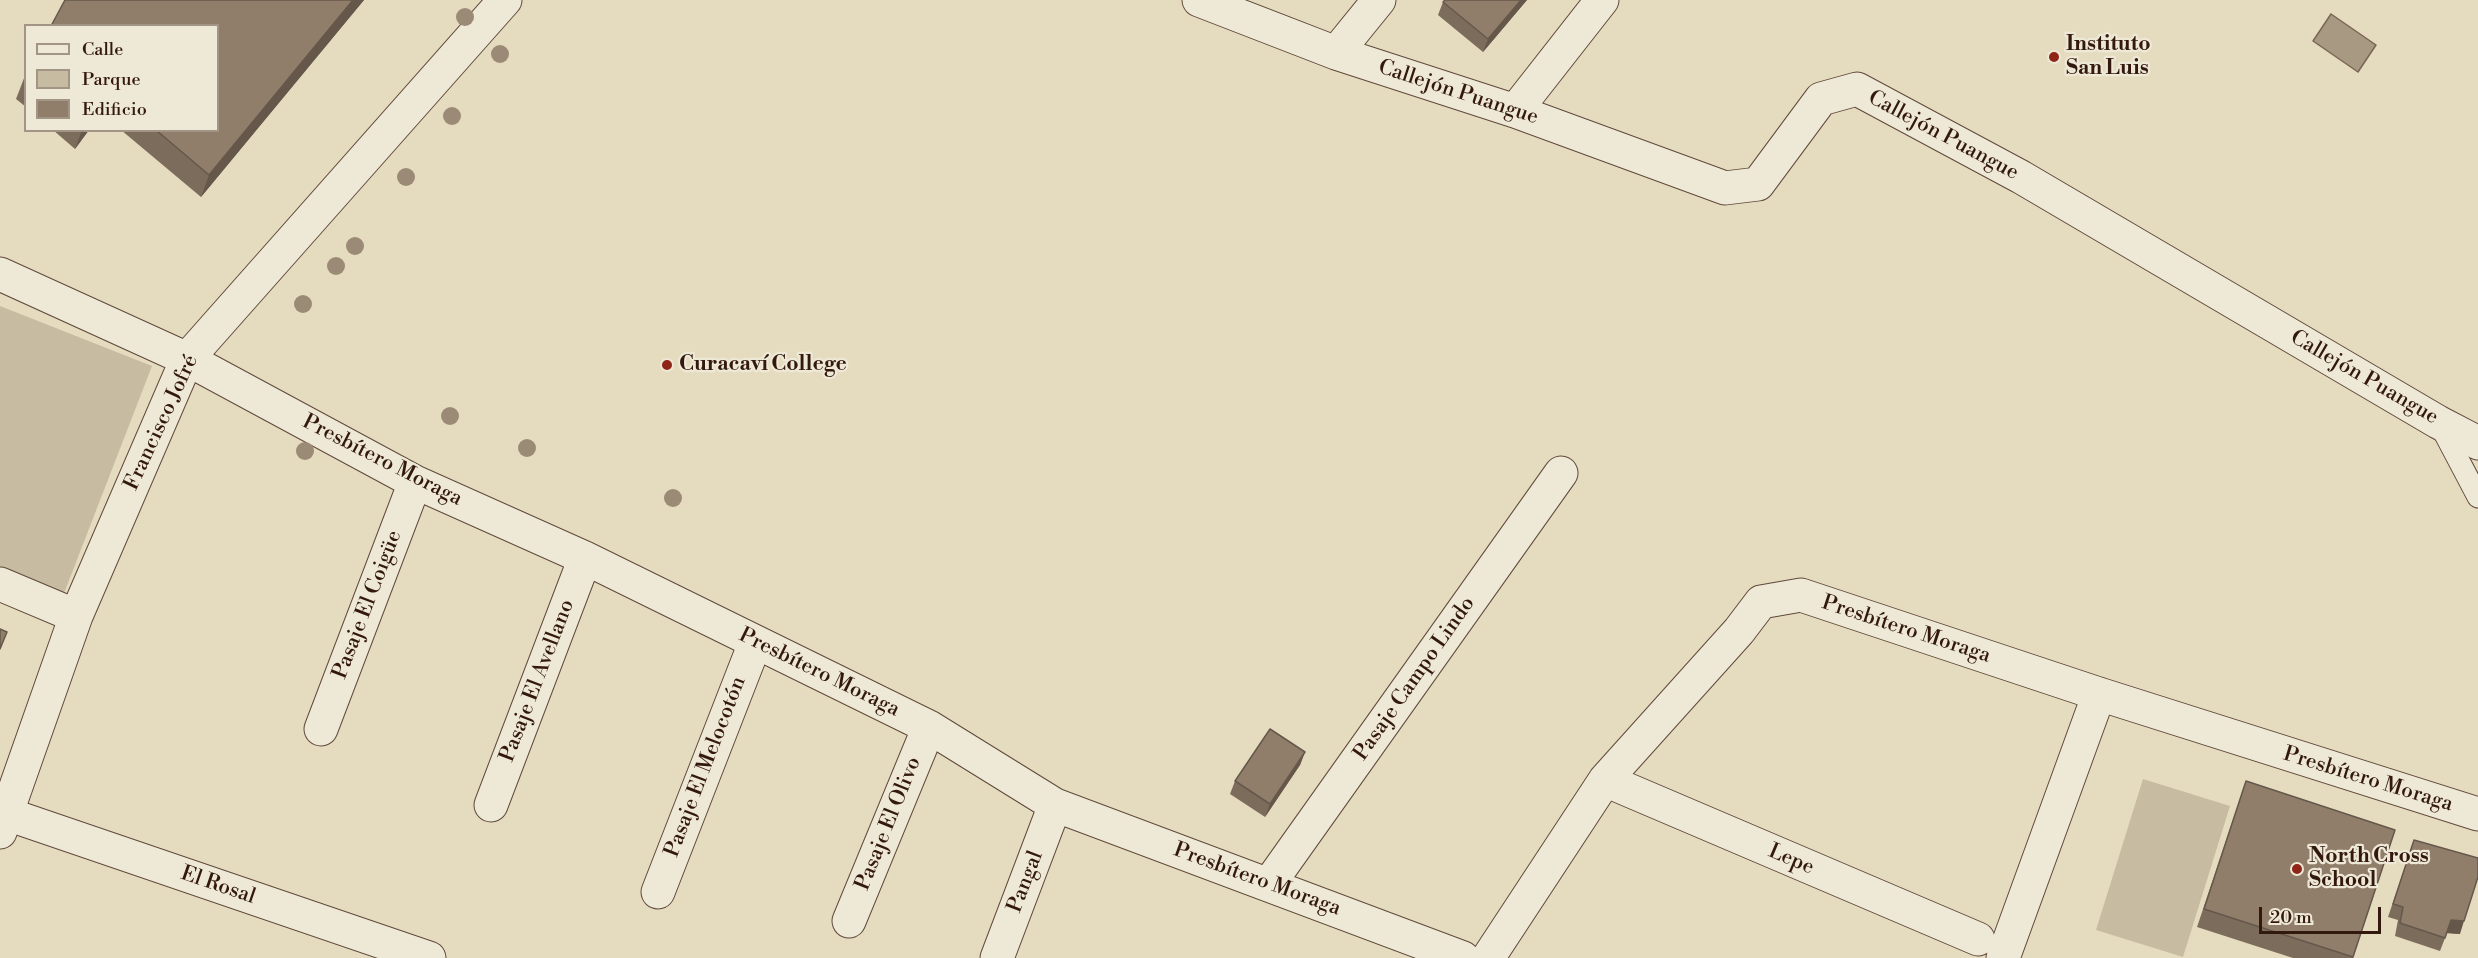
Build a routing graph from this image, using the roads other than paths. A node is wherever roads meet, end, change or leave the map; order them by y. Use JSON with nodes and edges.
{"nodes":[{"id":1,"x":505,"y":0,"type":"edge"},
{"id":2,"x":1199,"y":0,"type":"edge"},
{"id":3,"x":1378,"y":0,"type":"edge"},
{"id":4,"x":1602,"y":0,"type":"edge"},
{"id":5,"x":1336,"y":53,"type":"junction"},
{"id":6,"x":1515,"y":111,"type":"junction"},
{"id":7,"x":0,"y":274,"type":"edge"},
{"id":8,"x":187,"y":359,"type":"junction"},
{"id":9,"x":2438,"y":422,"type":"junction"},
{"id":10,"x":2478,"y":443,"type":"edge"},
{"id":11,"x":1561,"y":473,"type":"dead end"},
{"id":12,"x":415,"y":482,"type":"junction"},
{"id":13,"x":2478,"y":497,"type":"edge"},
{"id":14,"x":585,"y":558,"type":"junction"},
{"id":15,"x":0,"y":585,"type":"edge"},
{"id":16,"x":76,"y":616,"type":"junction"},
{"id":17,"x":755,"y":643,"type":"junction"},
{"id":18,"x":2099,"y":694,"type":"junction"},
{"id":19,"x":929,"y":727,"type":"junction"},
{"id":20,"x":321,"y":729,"type":"dead end"},
{"id":21,"x":1605,"y":780,"type":"junction"},
{"id":22,"x":490,"y":805,"type":"dead end"},
{"id":23,"x":1055,"y":806,"type":"junction"},
{"id":24,"x":2478,"y":814,"type":"edge"},
{"id":25,"x":4,"y":823,"type":"edge"},
{"id":26,"x":1269,"y":884,"type":"junction"},
{"id":27,"x":658,"y":892,"type":"dead end"},
{"id":28,"x":849,"y":921,"type":"dead end"},
{"id":29,"x":1990,"y":949,"type":"edge"},
{"id":30,"x":429,"y":958,"type":"edge"},
{"id":31,"x":997,"y":958,"type":"edge"},
{"id":32,"x":1463,"y":958,"type":"edge"},
{"id":33,"x":1488,"y":958,"type":"edge"}],
"edges":[{"from":1,"to":8,"type":"street","name":"Francisco Jofré"},
{"from":2,"to":5,"type":"street","name":"Callejón Puangue"},
{"from":3,"to":5,"type":"street"},
{"from":4,"to":6,"type":"street"},
{"from":5,"to":6,"type":"street","name":"Callejón Puangue"},
{"from":6,"to":9,"type":"street","name":"Callejón Puangue"},
{"from":7,"to":8,"type":"street","name":"Presbítero Moraga"},
{"from":8,"to":12,"type":"street","name":"Presbítero Moraga"},
{"from":8,"to":16,"type":"street","name":"Francisco Jofré"},
{"from":9,"to":10,"type":"street","name":"Callejón Puangue"},
{"from":9,"to":13,"type":"lane"},
{"from":11,"to":26,"type":"street","name":"Pasaje Campo Lindo"},
{"from":12,"to":14,"type":"street","name":"Presbítero Moraga"},
{"from":12,"to":20,"type":"street","name":"Pasaje El Coigüe"},
{"from":14,"to":17,"type":"street","name":"Presbítero Moraga"},
{"from":14,"to":22,"type":"street","name":"Pasaje El Avellano"},
{"from":15,"to":16,"type":"street"},
{"from":16,"to":25,"type":"street","name":"Francisco Jofré"},
{"from":17,"to":19,"type":"street","name":"Presbítero Moraga"},
{"from":17,"to":27,"type":"street","name":"Pasaje El Melocotón"},
{"from":18,"to":21,"type":"street","name":"Presbítero Moraga"},
{"from":18,"to":24,"type":"street","name":"Presbítero Moraga"},
{"from":18,"to":29,"type":"street"},
{"from":19,"to":23,"type":"street","name":"Presbítero Moraga"},
{"from":19,"to":28,"type":"street","name":"Pasaje El Olivo"},
{"from":21,"to":29,"type":"street","name":"Lepe"},
{"from":21,"to":33,"type":"street","name":"Presbítero Moraga"},
{"from":23,"to":26,"type":"street","name":"Presbítero Moraga"},
{"from":23,"to":31,"type":"street","name":"Pangal"},
{"from":25,"to":30,"type":"street","name":"El Rosal"},
{"from":26,"to":32,"type":"street","name":"Presbítero Moraga"}]}
